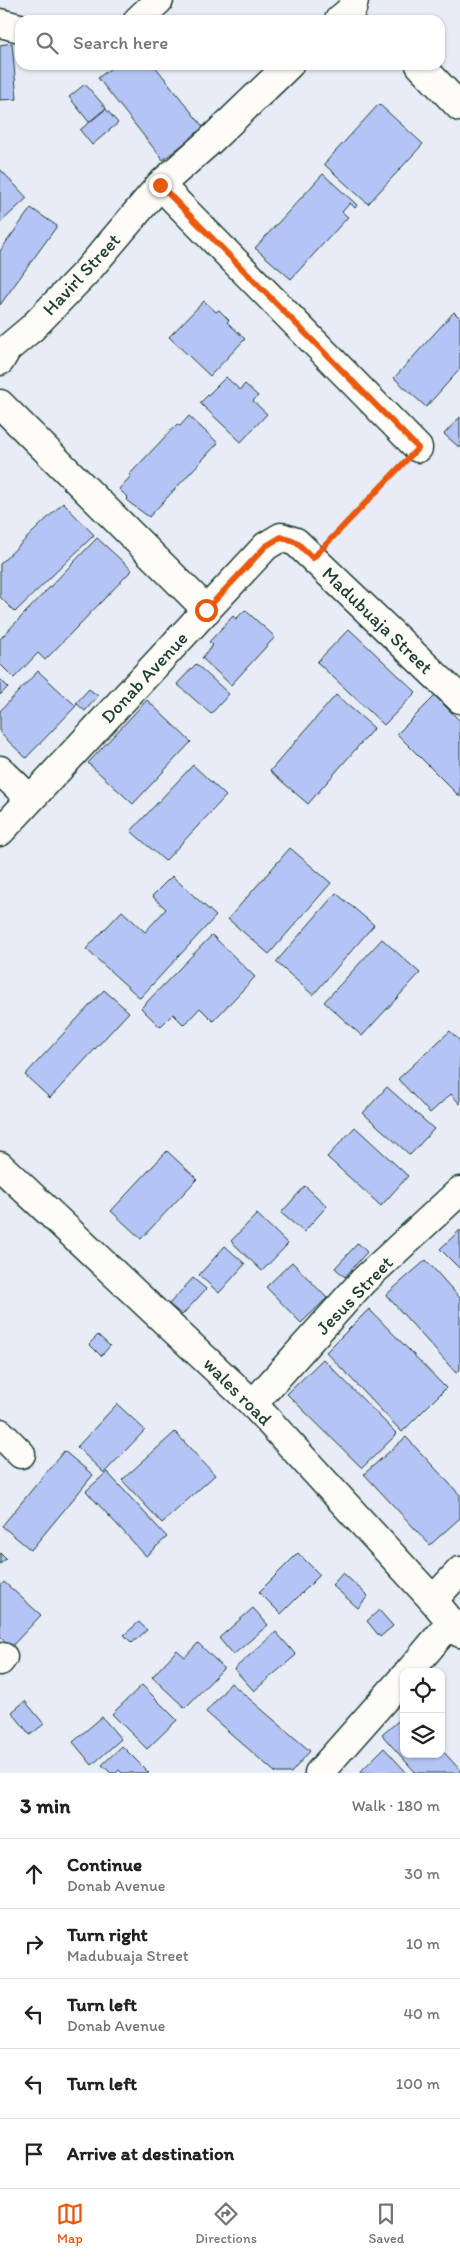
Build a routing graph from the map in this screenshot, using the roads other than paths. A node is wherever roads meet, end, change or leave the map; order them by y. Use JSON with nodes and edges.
{"nodes":[{"id":1,"x":158,"y":0,"type":"edge"},
{"id":2,"x":143,"y":15,"type":"edge"},
{"id":3,"x":0,"y":23,"type":"edge"},
{"id":4,"x":15,"y":27,"type":"edge"},
{"id":5,"x":284,"y":70,"type":"edge"},
{"id":6,"x":425,"y":70,"type":"edge"},
{"id":7,"x":460,"y":106,"type":"edge"},
{"id":8,"x":160,"y":185,"type":"junction"},
{"id":9,"x":2,"y":352,"type":"edge"},
{"id":10,"x":0,"y":404,"type":"edge"},
{"id":11,"x":418,"y":448,"type":"road end"},
{"id":12,"x":304,"y":550,"type":"joint"},
{"id":13,"x":206,"y":610,"type":"junction"},
{"id":14,"x":460,"y":699,"type":"edge"},
{"id":15,"x":0,"y":770,"type":"edge"},
{"id":16,"x":30,"y":800,"type":"junction"},
{"id":17,"x":0,"y":832,"type":"edge"},
{"id":18,"x":0,"y":1166,"type":"edge"},
{"id":19,"x":460,"y":1191,"type":"edge"},
{"id":20,"x":253,"y":1404,"type":"junction"},
{"id":21,"x":0,"y":1433,"type":"edge"},
{"id":22,"x":21,"y":1454,"type":"dead end"},
{"id":23,"x":460,"y":1571,"type":"edge"},
{"id":24,"x":433,"y":1600,"type":"junction"},
{"id":25,"x":456,"y":1627,"type":"edge"},
{"id":26,"x":413,"y":1668,"type":"edge"},
{"id":27,"x":400,"y":1682,"type":"edge"},
{"id":28,"x":319,"y":1773,"type":"edge"}],
"edges":[{"from":1,"to":2,"type":"street"},
{"from":3,"to":4,"type":"street"},
{"from":5,"to":8,"type":"street"},
{"from":6,"to":7,"type":"street"},
{"from":8,"to":9,"type":"street","name":"Havirl Street"},
{"from":8,"to":11,"type":"street"},
{"from":10,"to":13,"type":"street"},
{"from":12,"to":13,"type":"street","name":"Donab Avenue"},
{"from":12,"to":14,"type":"street","name":"Madubuaja Street"},
{"from":13,"to":16,"type":"street","name":"Donab Avenue"},
{"from":15,"to":16,"type":"street"},
{"from":16,"to":17,"type":"street","name":"Donab Avenue"},
{"from":18,"to":20,"type":"street","name":"wales road"},
{"from":19,"to":20,"type":"street","name":"Jesus Street"},
{"from":20,"to":24,"type":"street","name":"wales road"},
{"from":21,"to":22,"type":"street"},
{"from":23,"to":24,"type":"street"},
{"from":24,"to":25,"type":"street","name":"wales road"},
{"from":25,"to":26,"type":"street"},
{"from":27,"to":28,"type":"street"}]}
